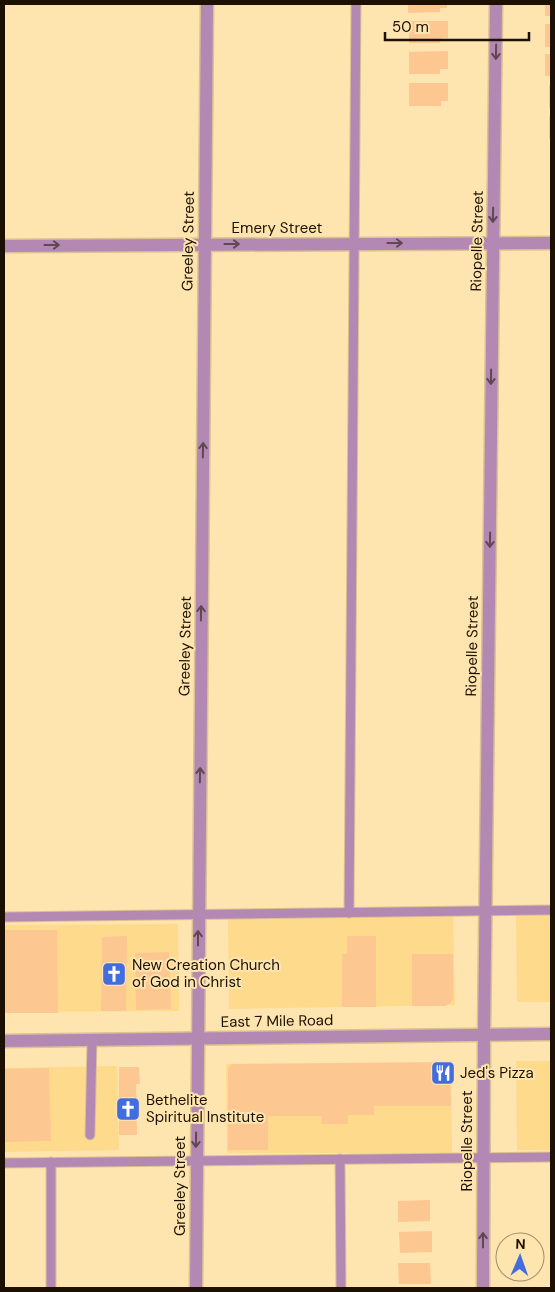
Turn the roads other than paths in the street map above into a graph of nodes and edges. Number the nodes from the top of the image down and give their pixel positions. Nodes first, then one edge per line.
1 (207, 4) edge
2 (356, 4) edge
3 (496, 4) edge
4 (493, 243) junction
5 (551, 243) edge
6 (204, 244) junction
7 (353, 244) junction
8 (4, 246) edge
9 (485, 910) junction
10 (551, 910) edge
11 (349, 913) junction
12 (199, 915) junction
13 (4, 916) edge
14 (551, 1034) edge
15 (484, 1035) junction
16 (198, 1039) junction
17 (92, 1040) junction
18 (4, 1041) edge
19 (90, 1135) dead end
20 (551, 1157) edge
21 (484, 1158) junction
22 (340, 1159) junction
23 (196, 1160) junction
24 (51, 1162) junction
25 (4, 1163) edge
26 (51, 1288) edge
27 (196, 1288) edge
28 (341, 1288) edge
29 (483, 1288) edge

1 - 6 street, Greeley Street
2 - 7 lane
3 -> 4 street, Riopelle Street
4 - 5 street, Emery Street
7 -> 4 street, Emery Street
4 -> 9 street, Riopelle Street
6 -> 7 street, Emery Street
8 -> 6 street, Emery Street
12 -> 6 street, Greeley Street
7 - 11 lane
9 - 10 lane
9 - 11 lane
9 - 15 street, Riopelle Street
11 - 12 lane
12 - 13 lane
16 -> 12 street, Greeley Street
14 - 15 street, East 7 Mile Road
15 - 16 street, East 7 Mile Road
15 - 21 street, Riopelle Street
16 - 17 street, East 7 Mile Road
16 -> 23 street, Greeley Street
17 - 18 street, East 7 Mile Road
17 - 19 lane
20 - 21 lane
21 - 22 lane
29 -> 21 street, Riopelle Street
22 - 23 lane
22 - 28 lane
23 - 24 lane
23 - 27 street, Greeley Street
24 - 25 lane
24 - 26 lane

